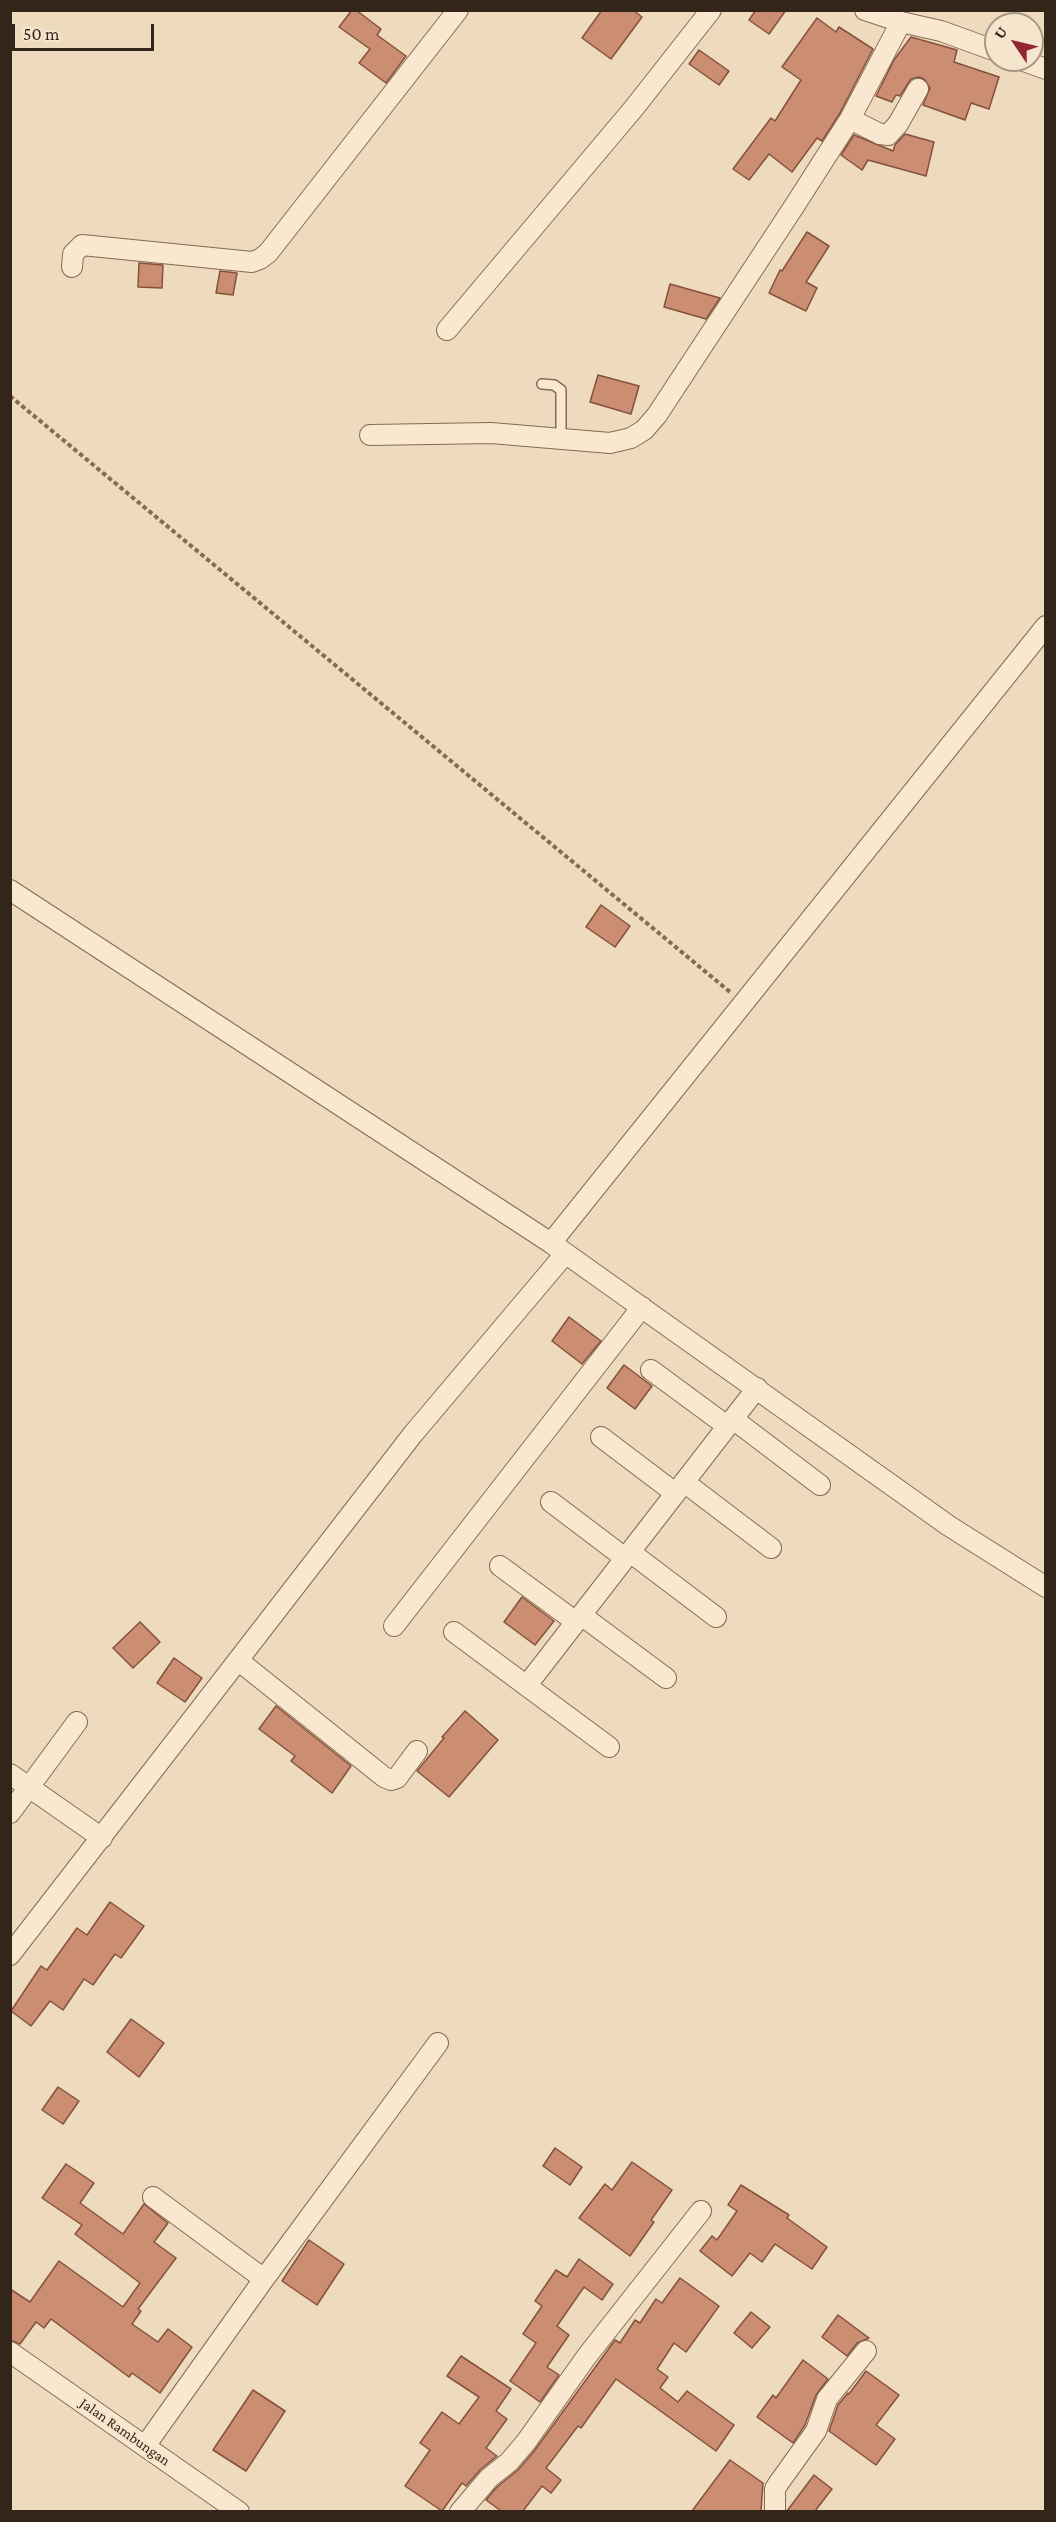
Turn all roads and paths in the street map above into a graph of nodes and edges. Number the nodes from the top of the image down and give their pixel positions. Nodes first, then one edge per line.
1 (458, 10) edge
2 (711, 10) edge
3 (865, 10) edge
4 (901, 22) junction
5 (984, 46) edge
6 (918, 89) dead end
7 (850, 118) junction
8 (72, 267) dead end
9 (447, 330) dead end
10 (542, 384) dead end
11 (10, 396) edge
12 (370, 435) dead end
13 (561, 439) junction
14 (1046, 626) edge
15 (10, 890) edge
16 (744, 1004) junction
17 (558, 1248) junction
18 (642, 1307) junction
19 (651, 1370) dead end
20 (757, 1388) junction
21 (730, 1423) junction
22 (601, 1437) dead end
23 (820, 1485) dead end
24 (680, 1488) junction
25 (551, 1502) dead end
26 (771, 1548) dead end
27 (627, 1555) junction
28 (500, 1566) dead end
29 (1046, 1587) edge
30 (716, 1617) dead end
31 (578, 1618) junction
32 (394, 1626) dead end
33 (454, 1632) dead end
34 (239, 1661) junction
35 (666, 1678) dead end
36 (526, 1685) junction
37 (77, 1722) dead end
38 (609, 1747) dead end
39 (417, 1751) dead end
40 (10, 1774) edge
41 (29, 1787) junction
42 (10, 1813) edge
43 (102, 1838) junction
44 (10, 1955) edge
45 (438, 2043) dead end
46 (153, 2197) dead end
47 (701, 2211) dead end
48 (264, 2279) junction
49 (866, 2351) dead end
50 (10, 2352) edge
51 (145, 2446) junction
52 (239, 2511) edge
53 (460, 2511) edge
54 (775, 2511) edge

1 - 8 street
2 - 9 street
3 - 4 street
4 - 5 street
4 - 7 street
6 - 7 street
7 - 13 street
10 - 13 lane
11 - 16 path
12 - 13 street
14 - 16 street
15 - 17 street
16 - 17 street
17 - 18 street
17 - 34 street
18 - 20 street
18 - 32 street
19 - 21 street
20 - 21 street
20 - 29 street
21 - 23 street
21 - 24 street
22 - 24 street
24 - 26 street
24 - 27 street
25 - 27 street
27 - 30 street
27 - 31 street
28 - 31 street
31 - 35 street
31 - 36 street
33 - 36 street
34 - 39 street
34 - 43 street
36 - 38 street
37 - 41 street
40 - 41 street
41 - 42 street
41 - 43 street
43 - 44 street
45 - 48 street
46 - 48 street
47 - 53 street
48 - 51 street
49 - 54 street
50 - 51 street, Jalan Rambungan
51 - 52 street, Jalan Rambungan

